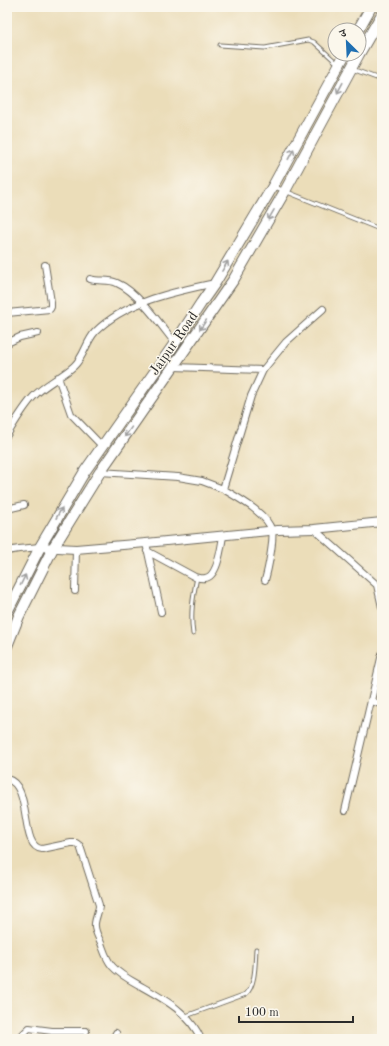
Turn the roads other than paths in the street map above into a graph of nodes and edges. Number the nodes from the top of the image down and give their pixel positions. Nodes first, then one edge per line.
1 (372, 7) edge
2 (382, 14) edge
3 (363, 22) edge
4 (367, 40) edge
5 (220, 45) dead end
6 (341, 62) edge
7 (354, 62) edge
8 (339, 65) junction
9 (350, 69) junction
10 (382, 80) edge
11 (273, 186) junction
12 (285, 191) junction
13 (382, 230) edge
14 (45, 265) dead end
15 (90, 279) dead end
16 (215, 283) junction
17 (142, 303) junction
18 (323, 309) dead end
19 (7, 313) edge
20 (38, 333) dead end
21 (7, 343) edge
22 (175, 343) junction
23 (168, 353) junction
24 (176, 364) junction
25 (263, 370) junction
26 (58, 377) junction
27 (7, 435) edge
28 (102, 446) junction
29 (100, 472) junction
30 (223, 488) junction
31 (24, 505) dead end
32 (7, 510) edge
33 (382, 522) edge
34 (314, 529) junction
35 (272, 531) junction
36 (223, 536) junction
37 (40, 547) junction
38 (146, 547) junction
39 (53, 548) junction
40 (76, 548) junction
41 (7, 551) edge
42 (197, 577) junction
43 (265, 580) dead end
44 (379, 587) edge
45 (75, 591) dead end
46 (382, 607) edge
47 (7, 612) edge
48 (161, 612) dead end
49 (193, 634) dead end
50 (7, 646) edge
51 (382, 654) edge
52 (372, 701) junction
53 (382, 705) edge
54 (7, 779) edge
55 (345, 811) dead end
56 (256, 949) dead end
57 (186, 1016) junction
58 (86, 1031) dead end
59 (23, 1039) edge
60 (202, 1039) edge

1 - 3 main road
2 - 4 main road, Jaipur Road
5 - 8 lane
6 - 8 main road, Jaipur Road
7 - 9 main road, Jaipur Road
11 -> 8 main road, Jaipur Road
9 - 10 lane
9 -> 12 main road, Jaipur Road
11 - 12 lane
16 -> 11 main road, Jaipur Road
12 - 13 lane
12 -> 24 main road, Jaipur Road
14 - 19 street
15 - 17 street
16 - 17 street
16 - 22 main road, Jaipur Road
17 - 22 street
17 - 26 street
18 - 25 street
20 - 21 street
22 - 23 main road, Jaipur Road
23 - 24 main road
23 - 28 main road, Jaipur Road
24 - 25 street
24 -> 29 main road, Jaipur Road
25 - 30 street
26 - 27 street
26 - 28 street
37 -> 28 main road, Jaipur Road
29 - 30 street
29 - 39 main road, Jaipur Road
30 - 35 street
31 - 32 street
33 - 34 street
34 - 35 street
34 - 44 street
35 - 36 street
35 - 43 street
36 - 38 street
36 - 42 street
37 - 39 street
37 - 41 street
47 -> 37 main road, Jaipur Road
38 - 40 street
38 - 42 street
38 - 48 street
39 - 40 street
39 - 50 main road, Jaipur Road
40 - 45 street
42 - 49 lane
44 - 46 street
51 - 52 street
52 - 53 street
52 - 55 street
54 - 57 street
56 - 57 lane
57 - 60 street
58 - 59 street

